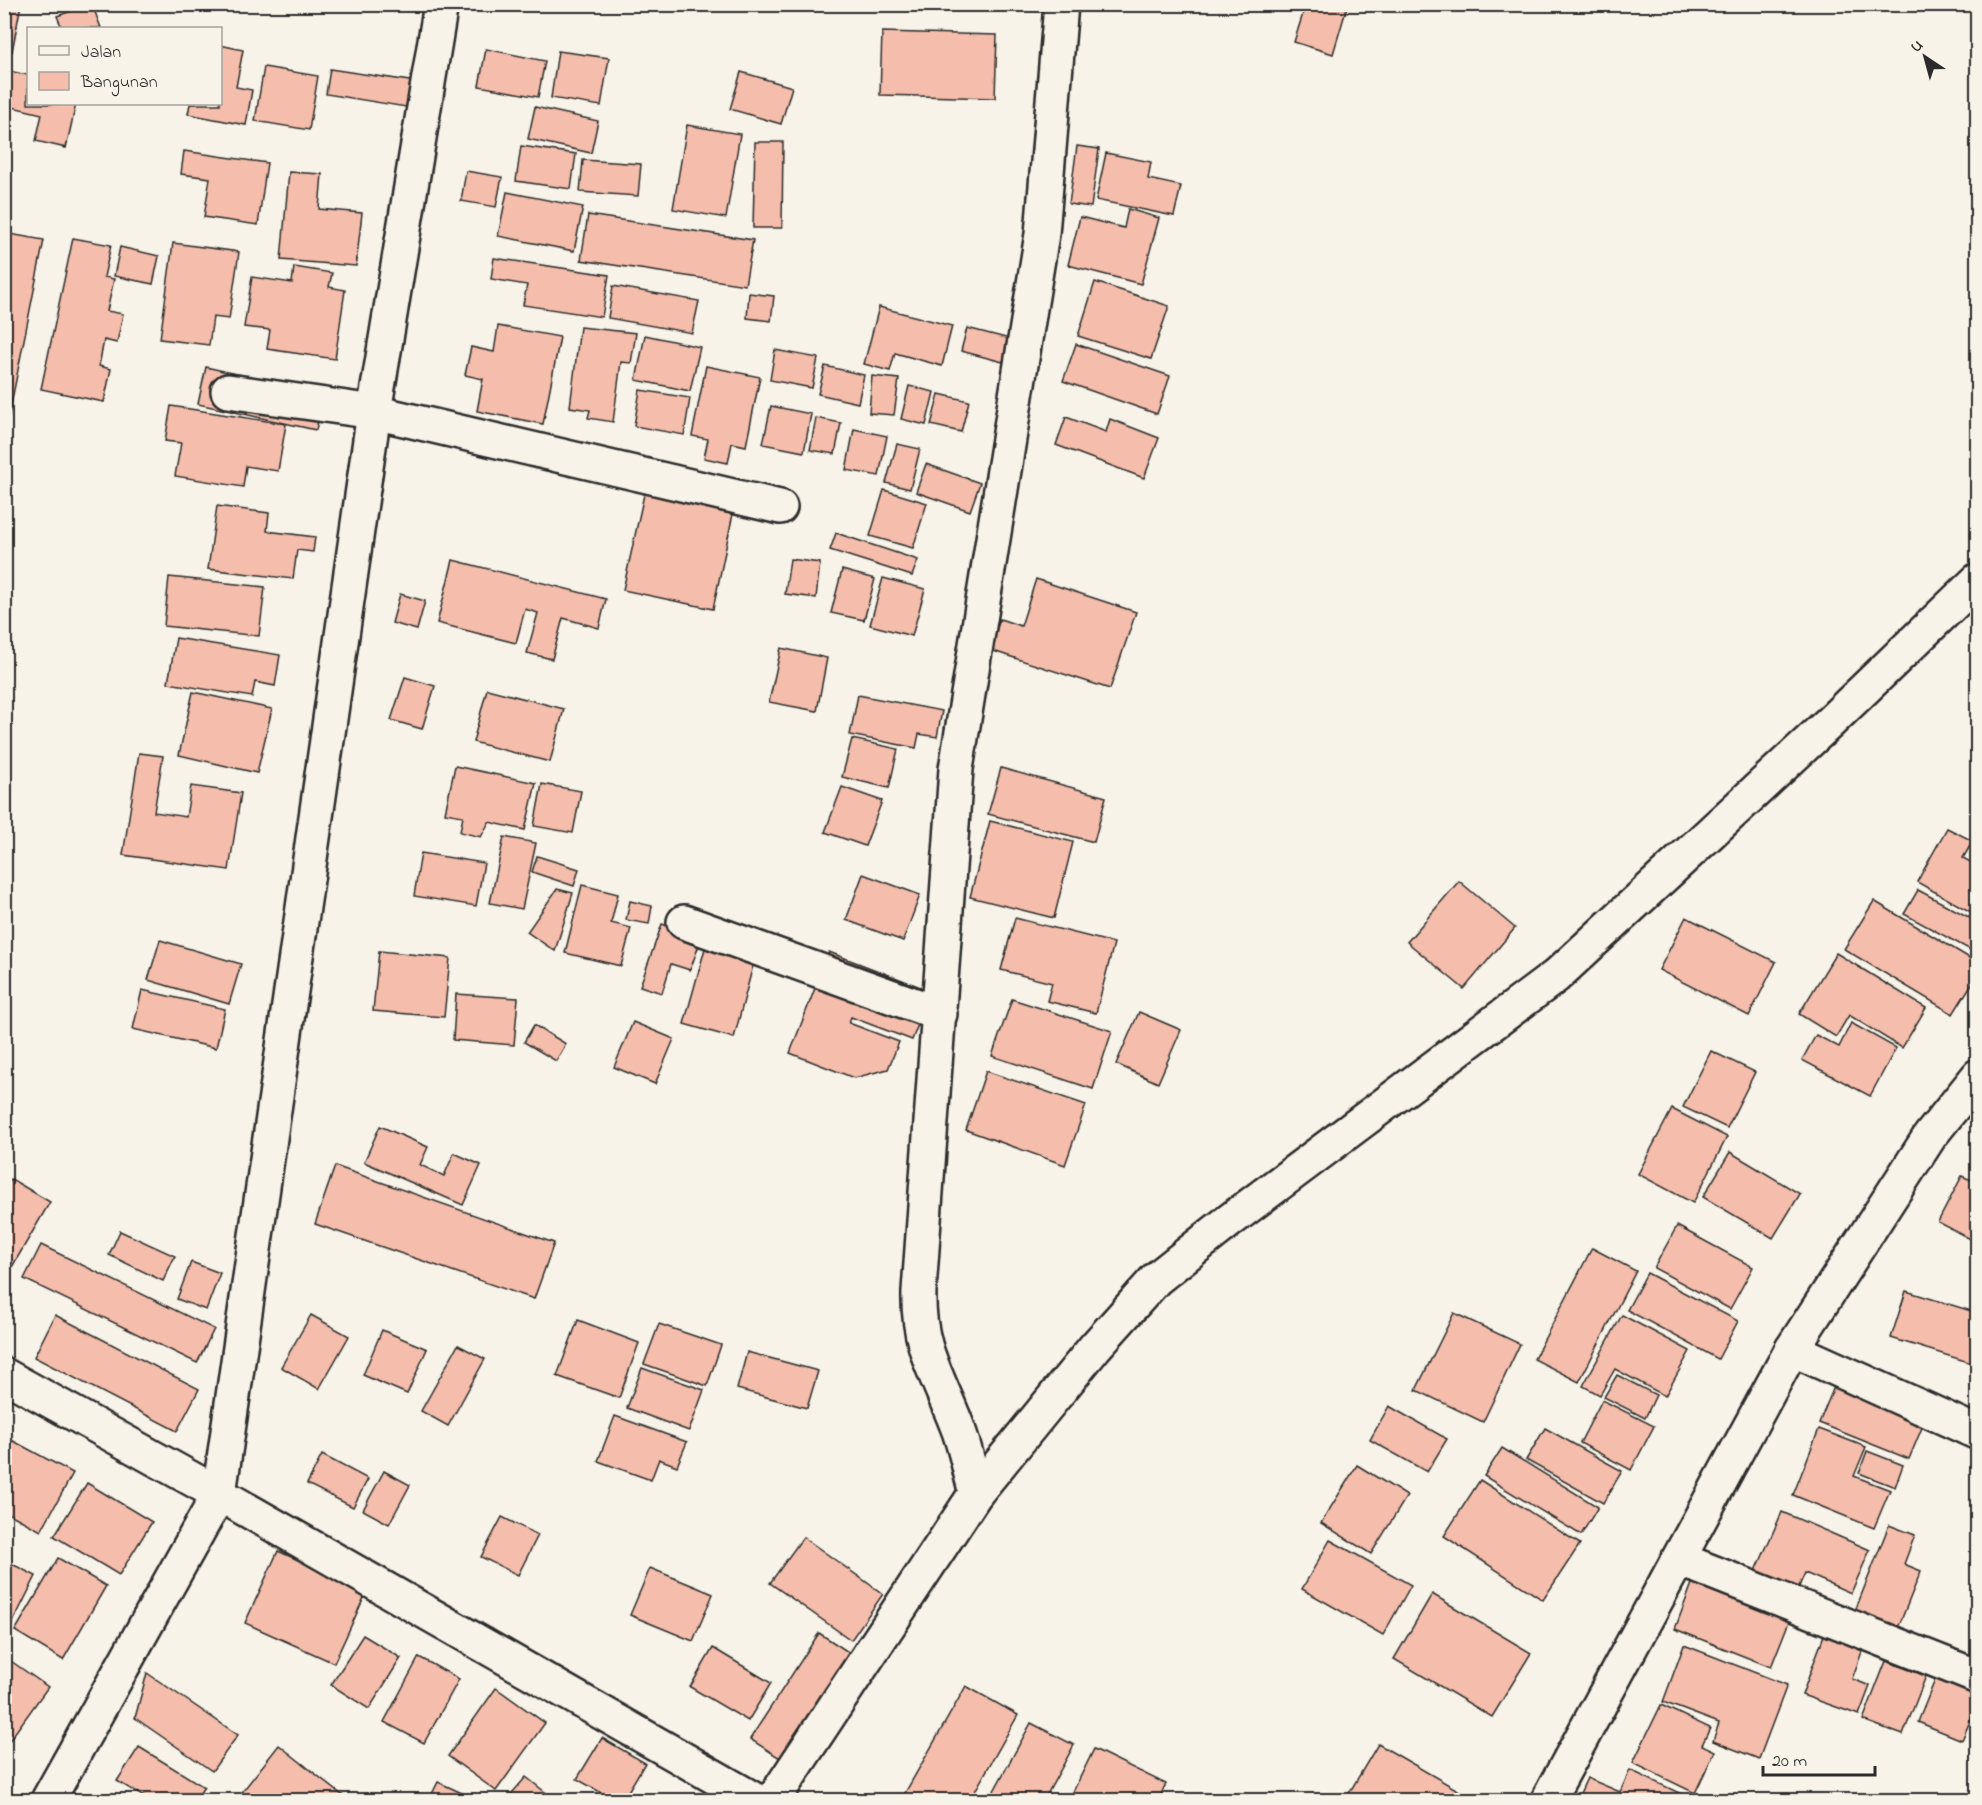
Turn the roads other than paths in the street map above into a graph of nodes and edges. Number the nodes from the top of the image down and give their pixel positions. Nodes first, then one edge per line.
1 (441, 4) edge
2 (1061, 4) edge
3 (228, 391) dead end
4 (374, 412) junction
5 (780, 507) dead end
6 (1977, 580) edge
7 (684, 922) dead end
8 (940, 1014) junction
9 (1977, 1076) edge
10 (1792, 1349) junction
11 (4, 1375) edge
12 (1977, 1433) edge
13 (976, 1493) junction
14 (219, 1494) junction
15 (1679, 1559) junction
16 (1977, 1677) edge
17 (48, 1800) edge
18 (755, 1800) edge
19 (773, 1800) edge
20 (1548, 1800) edge

1 - 4 street
2 - 8 street
3 - 4 street
4 - 5 street
4 - 14 street
6 - 13 street
7 - 8 street
8 - 13 street
9 - 10 street
10 - 12 street
10 - 15 street
11 - 14 street
13 - 19 street
14 - 17 street
14 - 18 street
15 - 16 street
15 - 20 street

